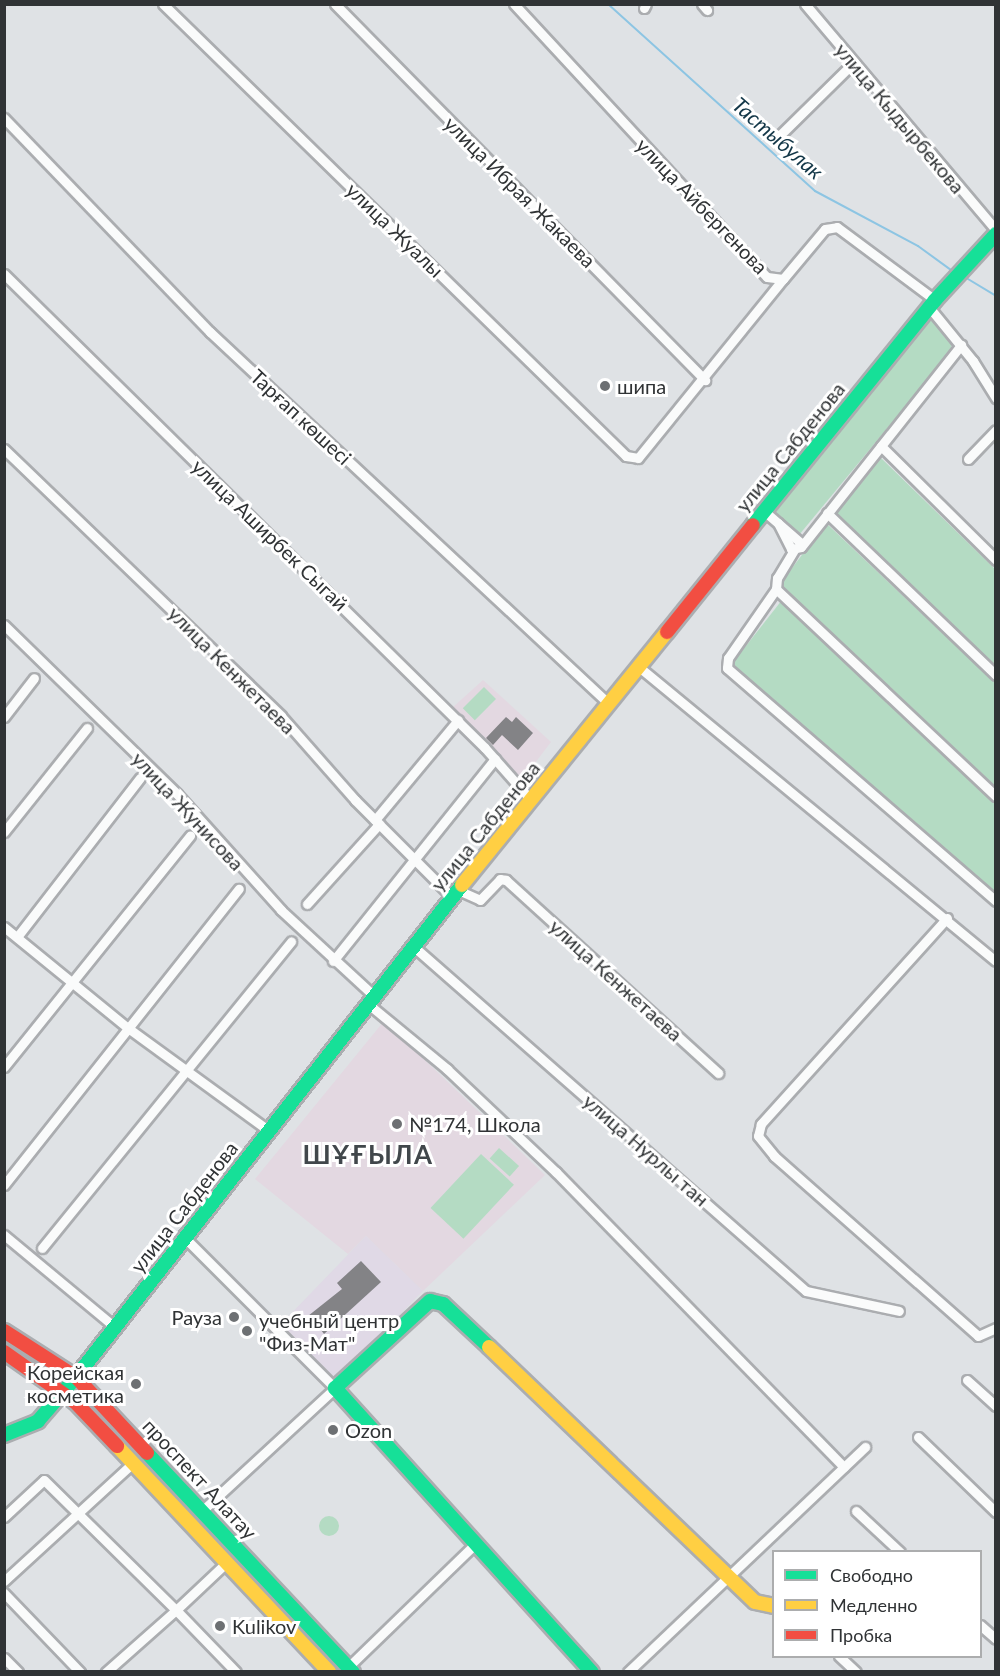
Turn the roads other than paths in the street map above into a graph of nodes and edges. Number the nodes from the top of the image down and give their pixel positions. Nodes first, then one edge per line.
1 (163, 4) edge
2 (334, 4) edge
3 (514, 4) edge
4 (805, 4) edge
5 (853, 63) junction
6 (4, 118) edge
7 (781, 134) dead end
8 (996, 232) edge
9 (4, 274) edge
10 (783, 279) junction
11 (932, 304) junction
12 (961, 345) junction
13 (705, 380) junction
14 (996, 398) edge
15 (996, 430) edge
16 (881, 446) junction
17 (4, 449) edge
18 (968, 459) dead end
19 (764, 511) junction
20 (827, 513) junction
21 (798, 547) junction
22 (996, 560) edge
23 (776, 589) junction
24 (4, 625) edge
25 (639, 667) junction
26 (996, 675) edge
27 (33, 678) dead end
28 (609, 704) junction
29 (4, 717) edge
30 (458, 720) junction
31 (87, 728) dead end
32 (495, 759) junction
33 (140, 778) dead end
34 (996, 796) edge
35 (531, 800) junction
36 (377, 822) junction
37 (4, 832) edge
38 (190, 836) dead end
39 (415, 861) junction
40 (239, 889) dead end
41 (455, 893) junction
42 (996, 901) edge
43 (308, 904) dead end
44 (947, 918) junction
45 (4, 927) edge
46 (17, 937) junction
47 (291, 942) dead end
48 (413, 946) junction
49 (333, 961) junction
50 (996, 961) edge
51 (71, 980) junction
52 (370, 999) junction
53 (128, 1028) junction
54 (4, 1067) edge
55 (187, 1071) junction
56 (718, 1073) dead end
57 (269, 1131) junction
58 (4, 1185) edge
59 (4, 1235) edge
60 (184, 1237) junction
61 (42, 1248) dead end
62 (899, 1311) dead end
63 (115, 1326) junction
64 (996, 1328) edge
65 (4, 1331) edge
66 (4, 1352) edge
67 (76, 1377) junction
68 (967, 1380) dead end
69 (335, 1388) junction
70 (64, 1392) junction
71 (996, 1406) edge
72 (4, 1435) edge
73 (918, 1437) dead end
74 (865, 1447) dead end
75 (133, 1463) junction
76 (844, 1467) junction
77 (203, 1510) junction
78 (856, 1511) dead end
79 (996, 1512) edge
80 (79, 1513) junction
81 (4, 1517) edge
82 (190, 1522) junction
83 (476, 1543) junction
84 (899, 1550) edge
85 (227, 1562) junction
86 (728, 1577) junction
87 (4, 1581) edge
88 (4, 1593) edge
89 (772, 1606) edge
90 (176, 1610) junction
91 (982, 1626) edge
92 (996, 1639) edge
93 (4, 1658) edge
94 (841, 1658) edge
95 (348, 1670) edge
96 (18, 1671) edge
97 (80, 1671) edge
98 (106, 1671) edge
99 (236, 1671) edge
100 (329, 1671) edge
101 (592, 1671) edge
102 (628, 1671) edge
103 (856, 1671) edge

1 - 13 street, улица Жуалы
2 - 13 street, улица Ибрая Жакаева
3 - 10 street, улица Айбергенова
4 - 5 street, улица Кыдырбекова
5 - 7 street
5 - 8 street, улица Кыдырбекова
6 - 28 street, Тарғап көшесі
8 - 11 street, улица Сабденова
9 - 30 street, улица Аширбек Сыгай
10 - 11 street, улица Айбергенова
10 - 13 street
11 - 12 street, улица Айбергенова
11 - 19 street, улица Сабденова
12 - 14 street, улица Айбергенова
12 - 16 street
15 - 18 street
16 - 20 street
16 - 22 street
17 - 36 street, улица Кенжетаева
19 - 21 street
19 - 25 street, улица Сабденова
20 - 21 street
20 - 26 street
21 - 23 street
23 - 34 street
23 - 42 street
24 - 49 street, улица Жунисова
25 - 28 street, улица Сабденова
25 - 44 street
27 - 29 street
28 - 35 street, улица Сабденова
30 - 32 street, улица Аширбек Сыгай
30 - 36 street
31 - 37 street
32 - 35 street, улица Аширбек Сыгай
32 - 39 street
33 - 46 street
35 - 41 street, улица Сабденова
36 - 39 street, улица Кенжетаева
36 - 43 street
38 - 51 street
39 - 41 street, улица Кенжетаева
39 - 49 street
40 - 53 street
41 - 48 street, улица Сабденова
41 - 56 street, улица Кенжетаева
44 - 50 street
44 - 64 street
45 - 46 street
46 - 51 street
47 - 55 street
48 - 52 street, улица Сабденова
48 - 62 street, улица Нурлы тан
49 - 52 street, улица Жунисова
51 - 53 street
51 - 54 street
52 - 57 street, улица Сабденова
52 - 76 street, улица Жунисова
53 - 55 street
53 - 58 street
55 - 57 street
55 - 61 street
57 - 60 street, улица Сабденова
59 - 63 street
60 - 63 street, улица Сабденова
60 - 69 street
63 - 67 street, улица Сабденова
65 - 67 street, проспект Алатау
66 - 70 street, проспект Алатау
67 - 70 street, улица Сабденова
67 - 77 street, проспект Алатау
68 - 71 street
69 - 77 street
69 - 83 street
69 - 86 street
70 - 72 street, улица Сабденова
70 - 75 street, проспект Алатау
73 - 79 street
74 - 76 street
75 - 80 street
75 - 82 street, проспект Алатау
76 - 86 street
77 - 82 street
77 - 95 street, проспект Алатау
78 - 84 street
80 - 81 street
80 - 87 street
80 - 90 street
82 - 85 street, проспект Алатау
83 - 95 street
83 - 101 street
85 - 90 street
85 - 100 street, проспект Алатау
86 - 89 street
86 - 102 street
88 - 97 street
90 - 98 street
90 - 99 street
91 - 92 street
93 - 96 street
94 - 103 street

